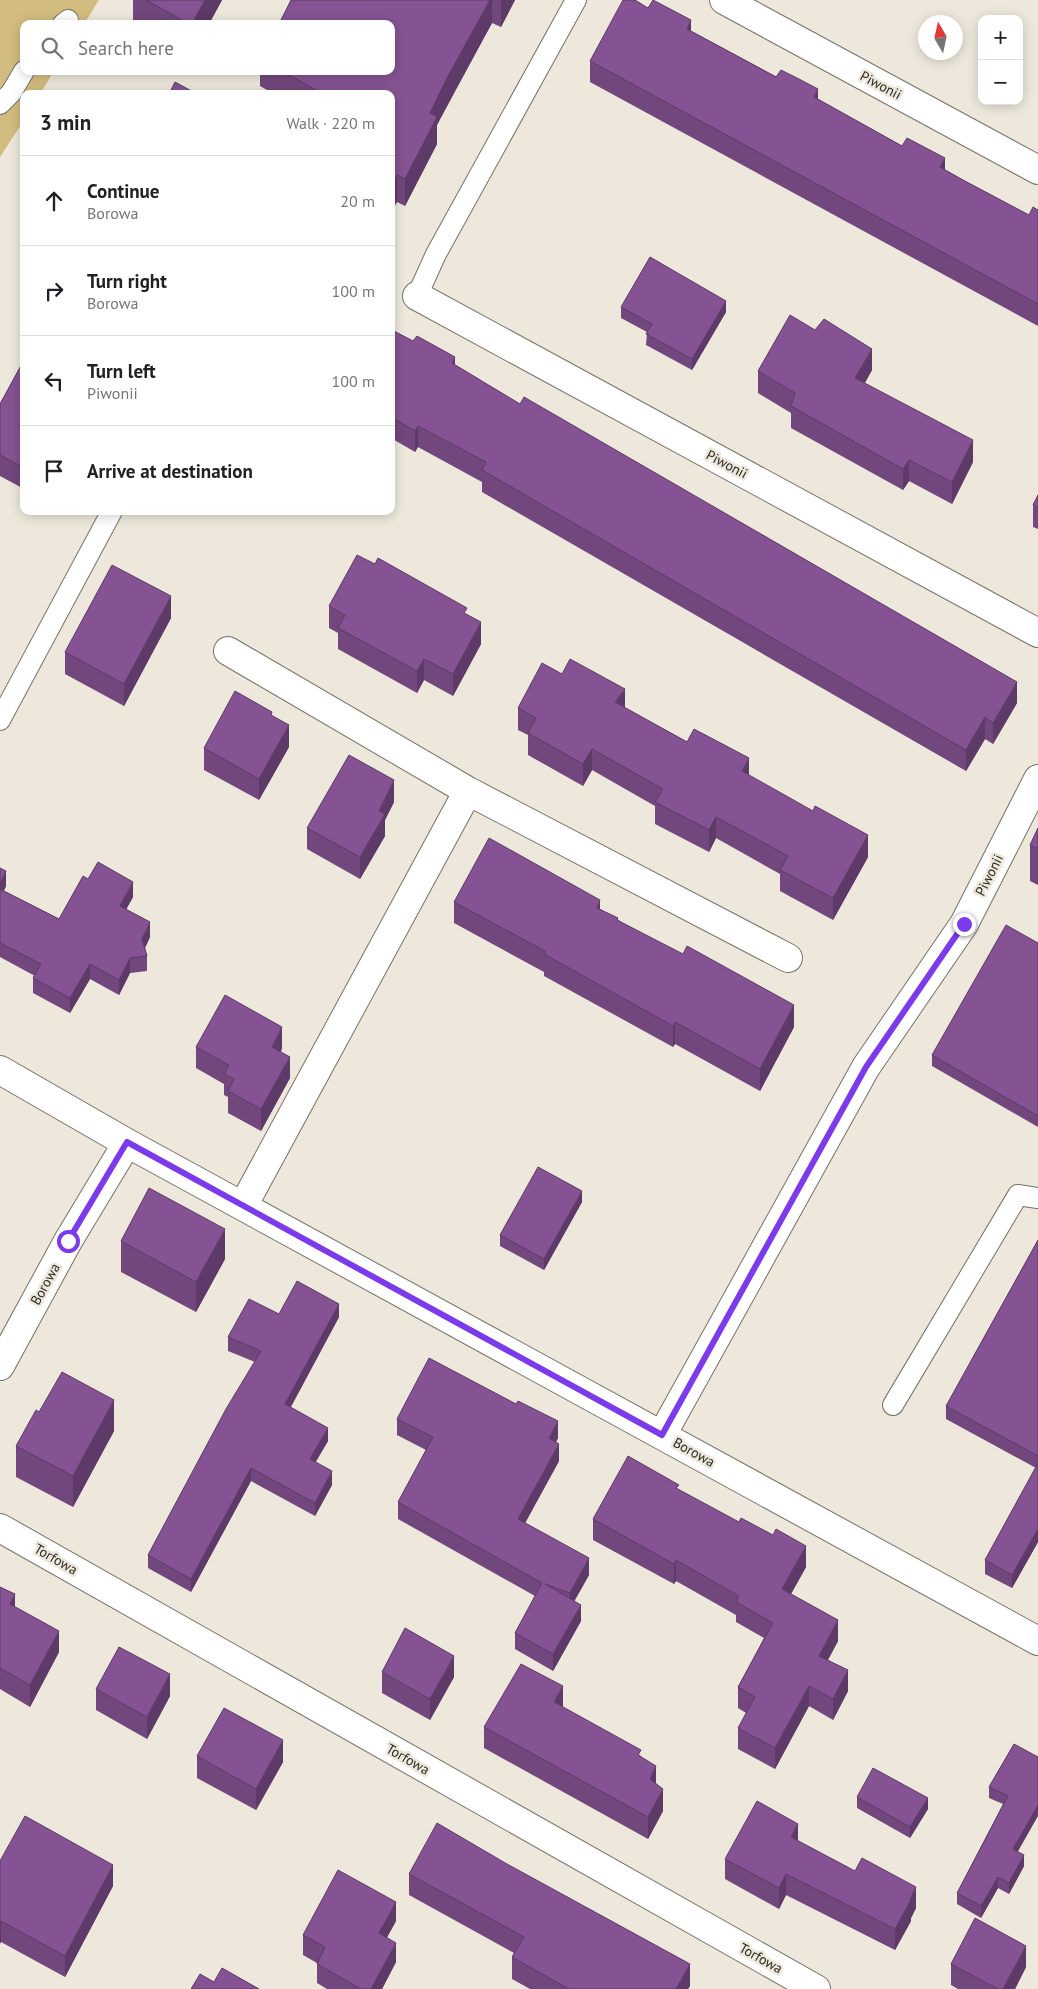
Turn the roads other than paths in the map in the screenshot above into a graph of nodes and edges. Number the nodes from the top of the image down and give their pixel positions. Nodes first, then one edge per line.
1 (576, 0) edge
2 (724, 0) edge
3 (22, 75) edge
4 (0, 104) edge
5 (1038, 170) edge
6 (417, 296) joint
7 (110, 515) edge
8 (1038, 633) edge
9 (228, 651) dead end
10 (0, 720) edge
11 (1038, 779) edge
12 (468, 791) junction
13 (788, 958) dead end
14 (0, 1070) edge
15 (127, 1142) junction
16 (1038, 1198) edge
17 (243, 1206) junction
18 (0, 1366) edge
19 (893, 1404) dead end
20 (662, 1435) junction
21 (0, 1528) edge
22 (1038, 1641) edge
23 (816, 1989) edge

1 - 6 lane
2 - 5 street, Piwonii
3 - 4 lane
6 - 8 street, Piwonii
7 - 10 lane
9 - 12 street
11 - 20 street, Piwonii
12 - 13 street
12 - 17 street
14 - 15 street
15 - 17 street, Borowa
15 - 18 street, Borowa
16 - 19 lane
17 - 20 street, Borowa
20 - 22 street, Borowa
21 - 23 street, Torfowa

